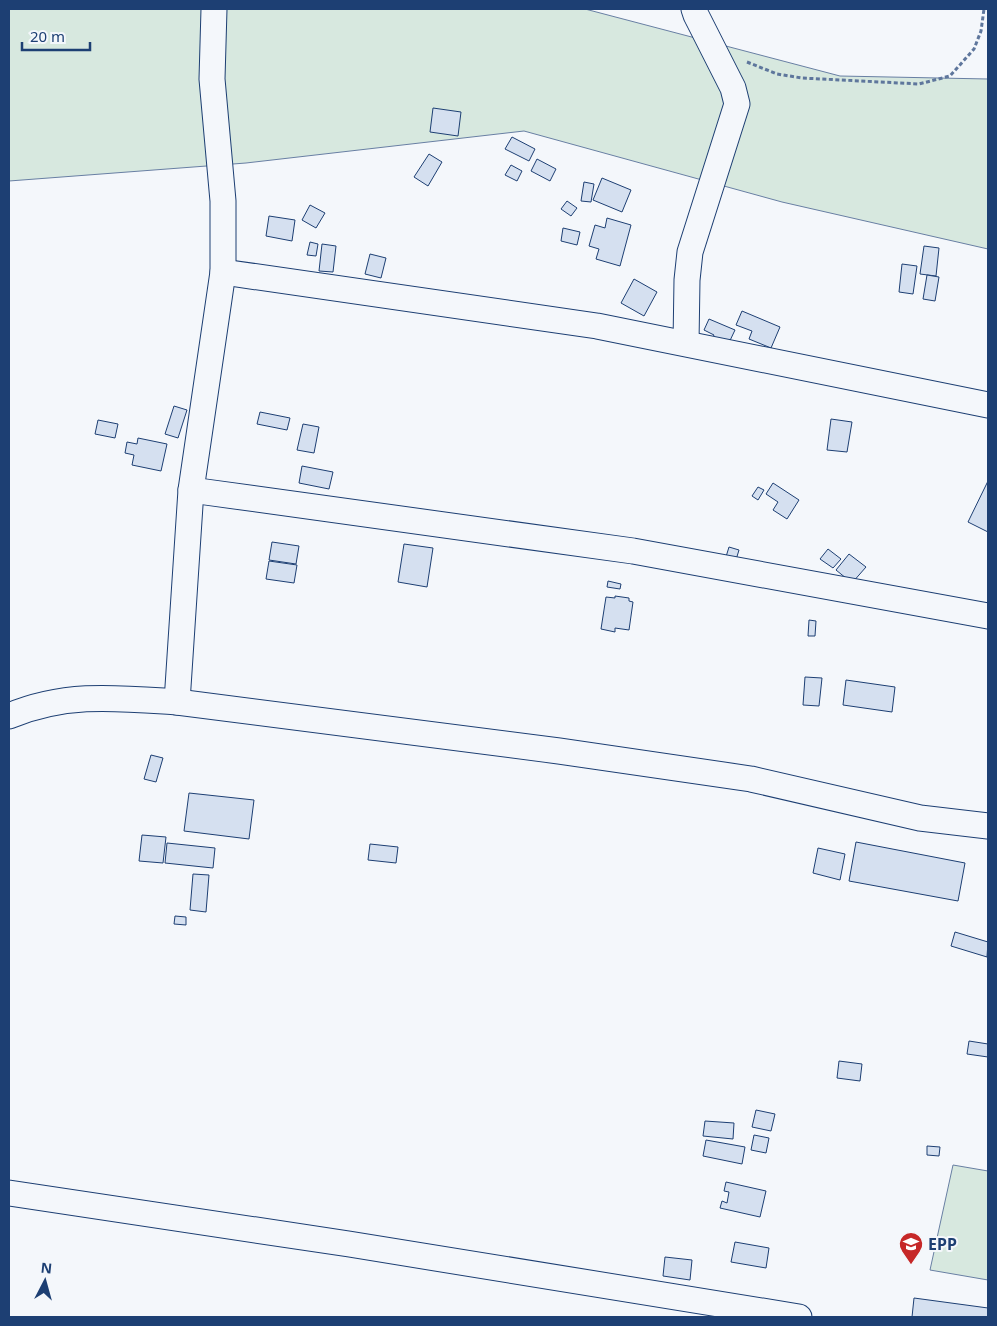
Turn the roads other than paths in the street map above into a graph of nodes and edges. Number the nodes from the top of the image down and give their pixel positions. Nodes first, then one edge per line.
1 (214, 9) edge
2 (694, 9) edge
3 (223, 272) junction
4 (686, 343) junction
5 (988, 405) edge
6 (191, 490) junction
7 (988, 616) edge
8 (178, 702) junction
9 (9, 716) edge
10 (988, 826) edge
11 (9, 1193) edge
12 (799, 1317) edge

1 - 3 street
2 - 4 street
3 - 4 street
3 - 6 street
4 - 5 street
6 - 7 street
6 - 8 street
8 - 9 street
8 - 10 street
11 - 12 street

